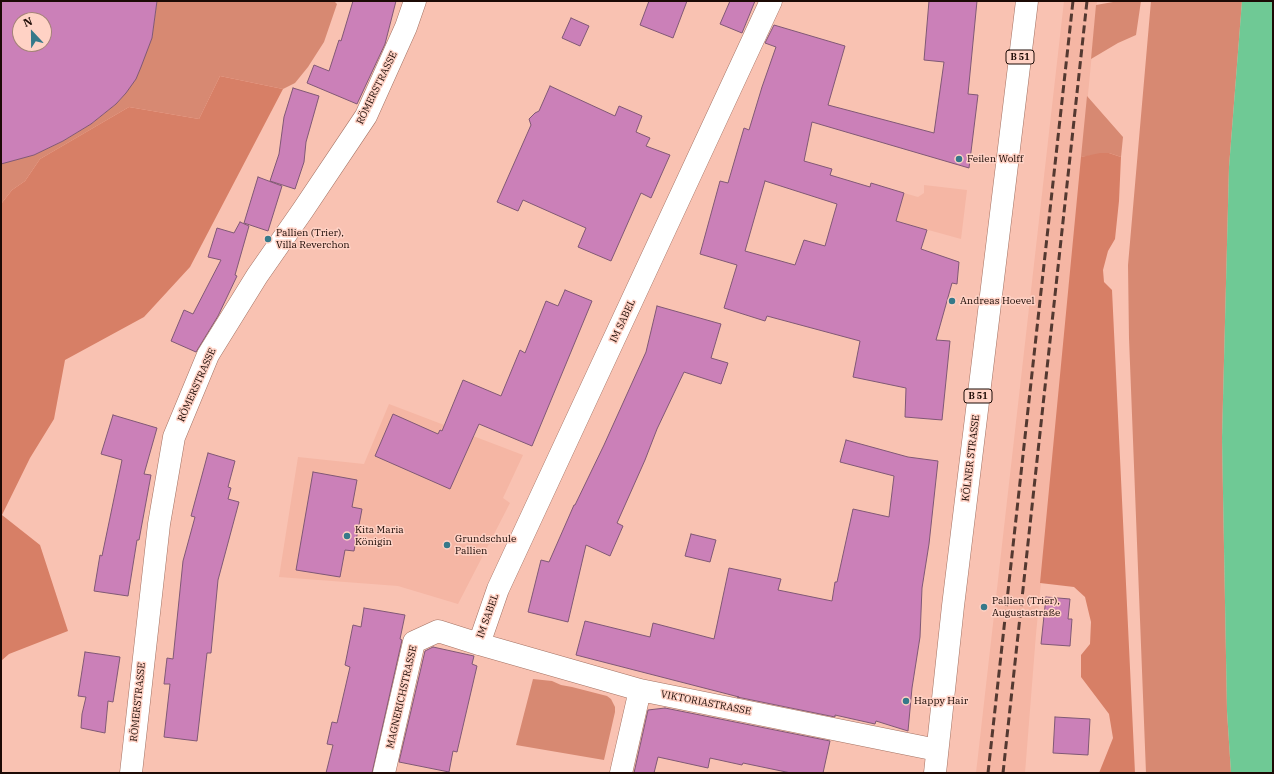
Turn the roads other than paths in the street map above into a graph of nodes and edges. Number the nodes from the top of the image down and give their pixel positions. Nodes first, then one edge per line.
1 (415, 1) edge
2 (771, 1) edge
3 (1027, 1) edge
4 (478, 644) junction
5 (640, 690) junction
6 (937, 750) junction
7 (131, 773) edge
8 (384, 773) edge
9 (621, 773) edge
10 (934, 773) edge

1 - 7 street, RÖMERSTRASSE
2 - 4 street, IM SABEL
3 - 6 street, KÖLNER STRASSE / B 51
4 - 5 street, VIKTORIASTRASSE
4 - 8 street, MAGNERICHSTRASSE
5 - 6 street, VIKTORIASTRASSE
5 - 9 street
6 - 10 street, KÖLNER STRASSE / B 51

